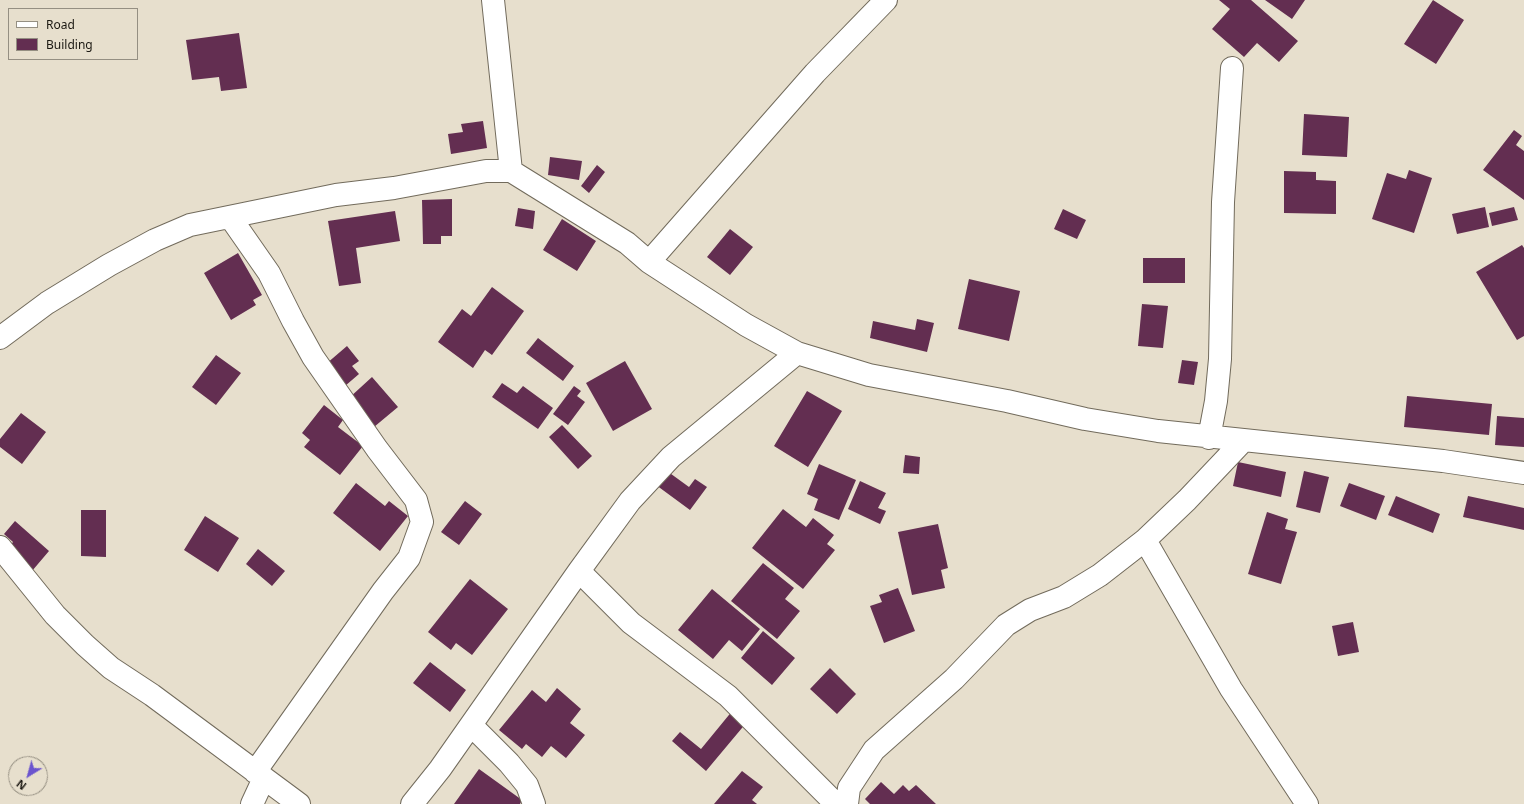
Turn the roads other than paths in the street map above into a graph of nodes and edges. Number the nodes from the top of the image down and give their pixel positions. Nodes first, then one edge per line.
1 (493, 0) edge
2 (886, 0) edge
3 (1232, 68) dead end
4 (511, 171) junction
5 (230, 217) junction
6 (649, 262) junction
7 (0, 338) edge
8 (797, 353) junction
9 (1209, 438) junction
10 (1242, 442) junction
11 (1524, 473) edge
12 (1145, 540) junction
13 (0, 547) edge
14 (579, 571) junction
15 (471, 726) junction
16 (260, 775) junction
17 (252, 804) edge
18 (299, 804) edge
19 (412, 804) edge
20 (534, 804) edge
21 (836, 804) edge
22 (847, 804) edge
23 (1307, 804) edge

1 - 4 street
2 - 6 street
3 - 9 street
4 - 5 street
4 - 6 street
5 - 7 street
5 - 16 street
6 - 8 street
8 - 9 street
8 - 14 street
9 - 10 street
10 - 11 street
10 - 12 street
12 - 22 street
12 - 23 street
13 - 16 street
14 - 15 street
14 - 21 street
15 - 19 street
15 - 20 street
16 - 17 street
16 - 18 street

